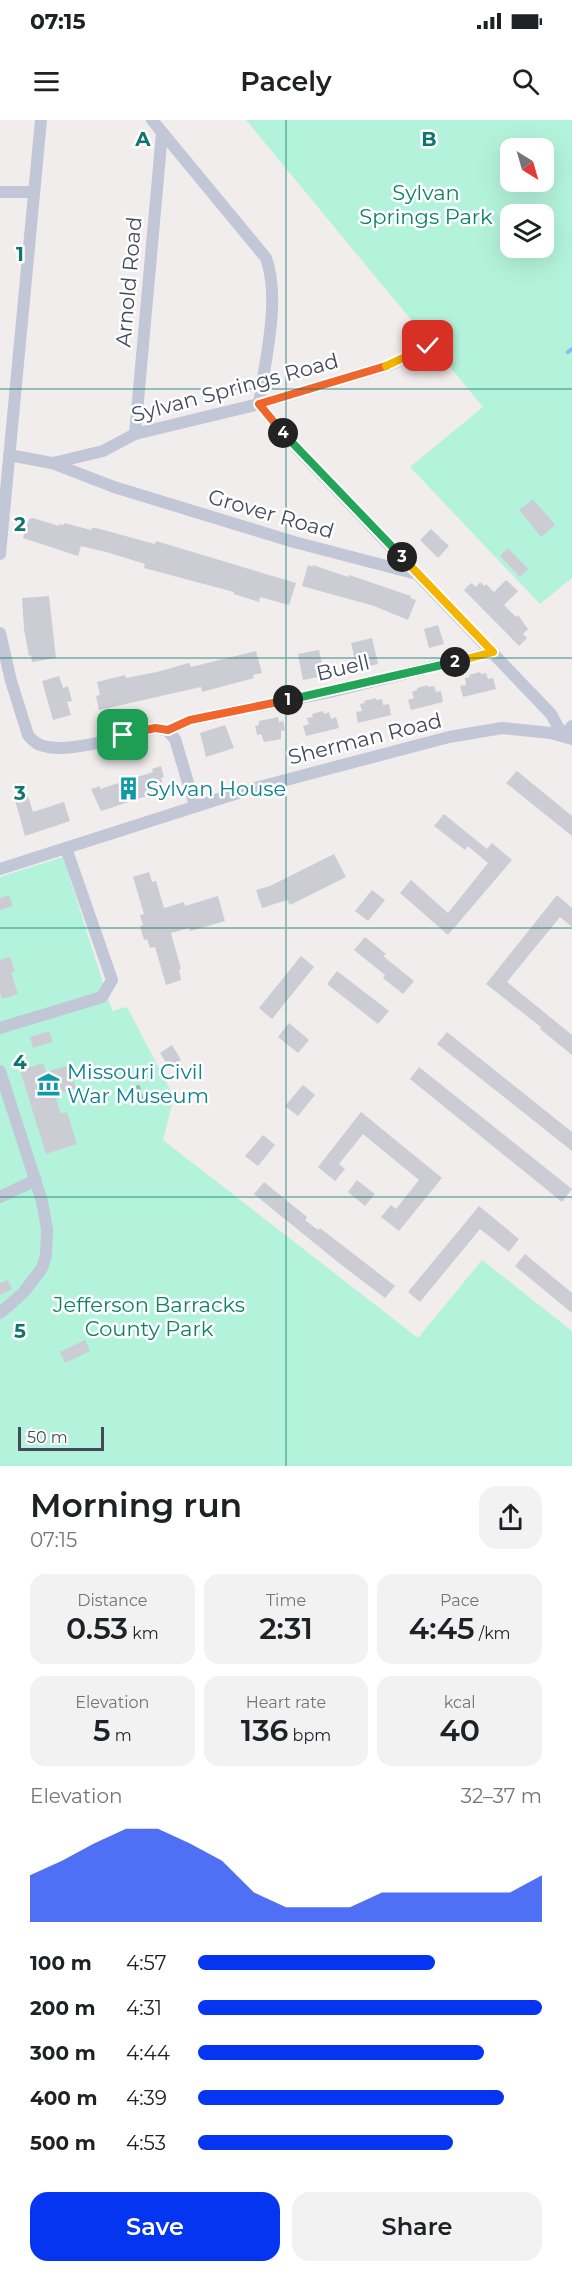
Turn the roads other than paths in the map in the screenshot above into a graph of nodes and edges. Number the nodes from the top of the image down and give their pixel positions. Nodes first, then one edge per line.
1 (41, 120) edge
2 (152, 120) edge
3 (162, 133) junction
4 (0, 192) edge
5 (34, 192) junction
6 (428, 346) dead end
7 (259, 404) junction
8 (6, 425) edge
9 (135, 434) junction
10 (9, 455) junction
11 (52, 463) junction
12 (0, 554) edge
13 (417, 574) junction
14 (0, 633) edge
15 (493, 652) junction
16 (572, 726) edge
17 (168, 730) junction
18 (567, 738) edge
19 (195, 806) junction
20 (66, 848) junction
21 (0, 869) edge
22 (0, 1028) edge
23 (0, 1071) edge
24 (36, 1180) junction
25 (0, 1197) edge
26 (0, 1313) edge

1 - 5 street
2 - 3 street
3 - 7 street
3 - 9 street, Arnold Road
4 - 5 street
5 - 8 street
6 - 7 street, Sylvan Springs Road
7 - 9 street, Sylvan Springs Road
7 - 13 street
8 - 10 street
9 - 11 street, Sylvan Springs Road
10 - 11 street, Grover Road
10 - 12 street
11 - 13 street, Grover Road
13 - 15 street
14 - 17 street, Buell
15 - 17 street, Buell
15 - 18 street
16 - 18 street
17 - 19 street
18 - 19 street, Sherman Road
19 - 20 street, Sherman Road
20 - 21 street, Sherman Road
20 - 22 street
23 - 24 street
24 - 25 street
24 - 26 street

